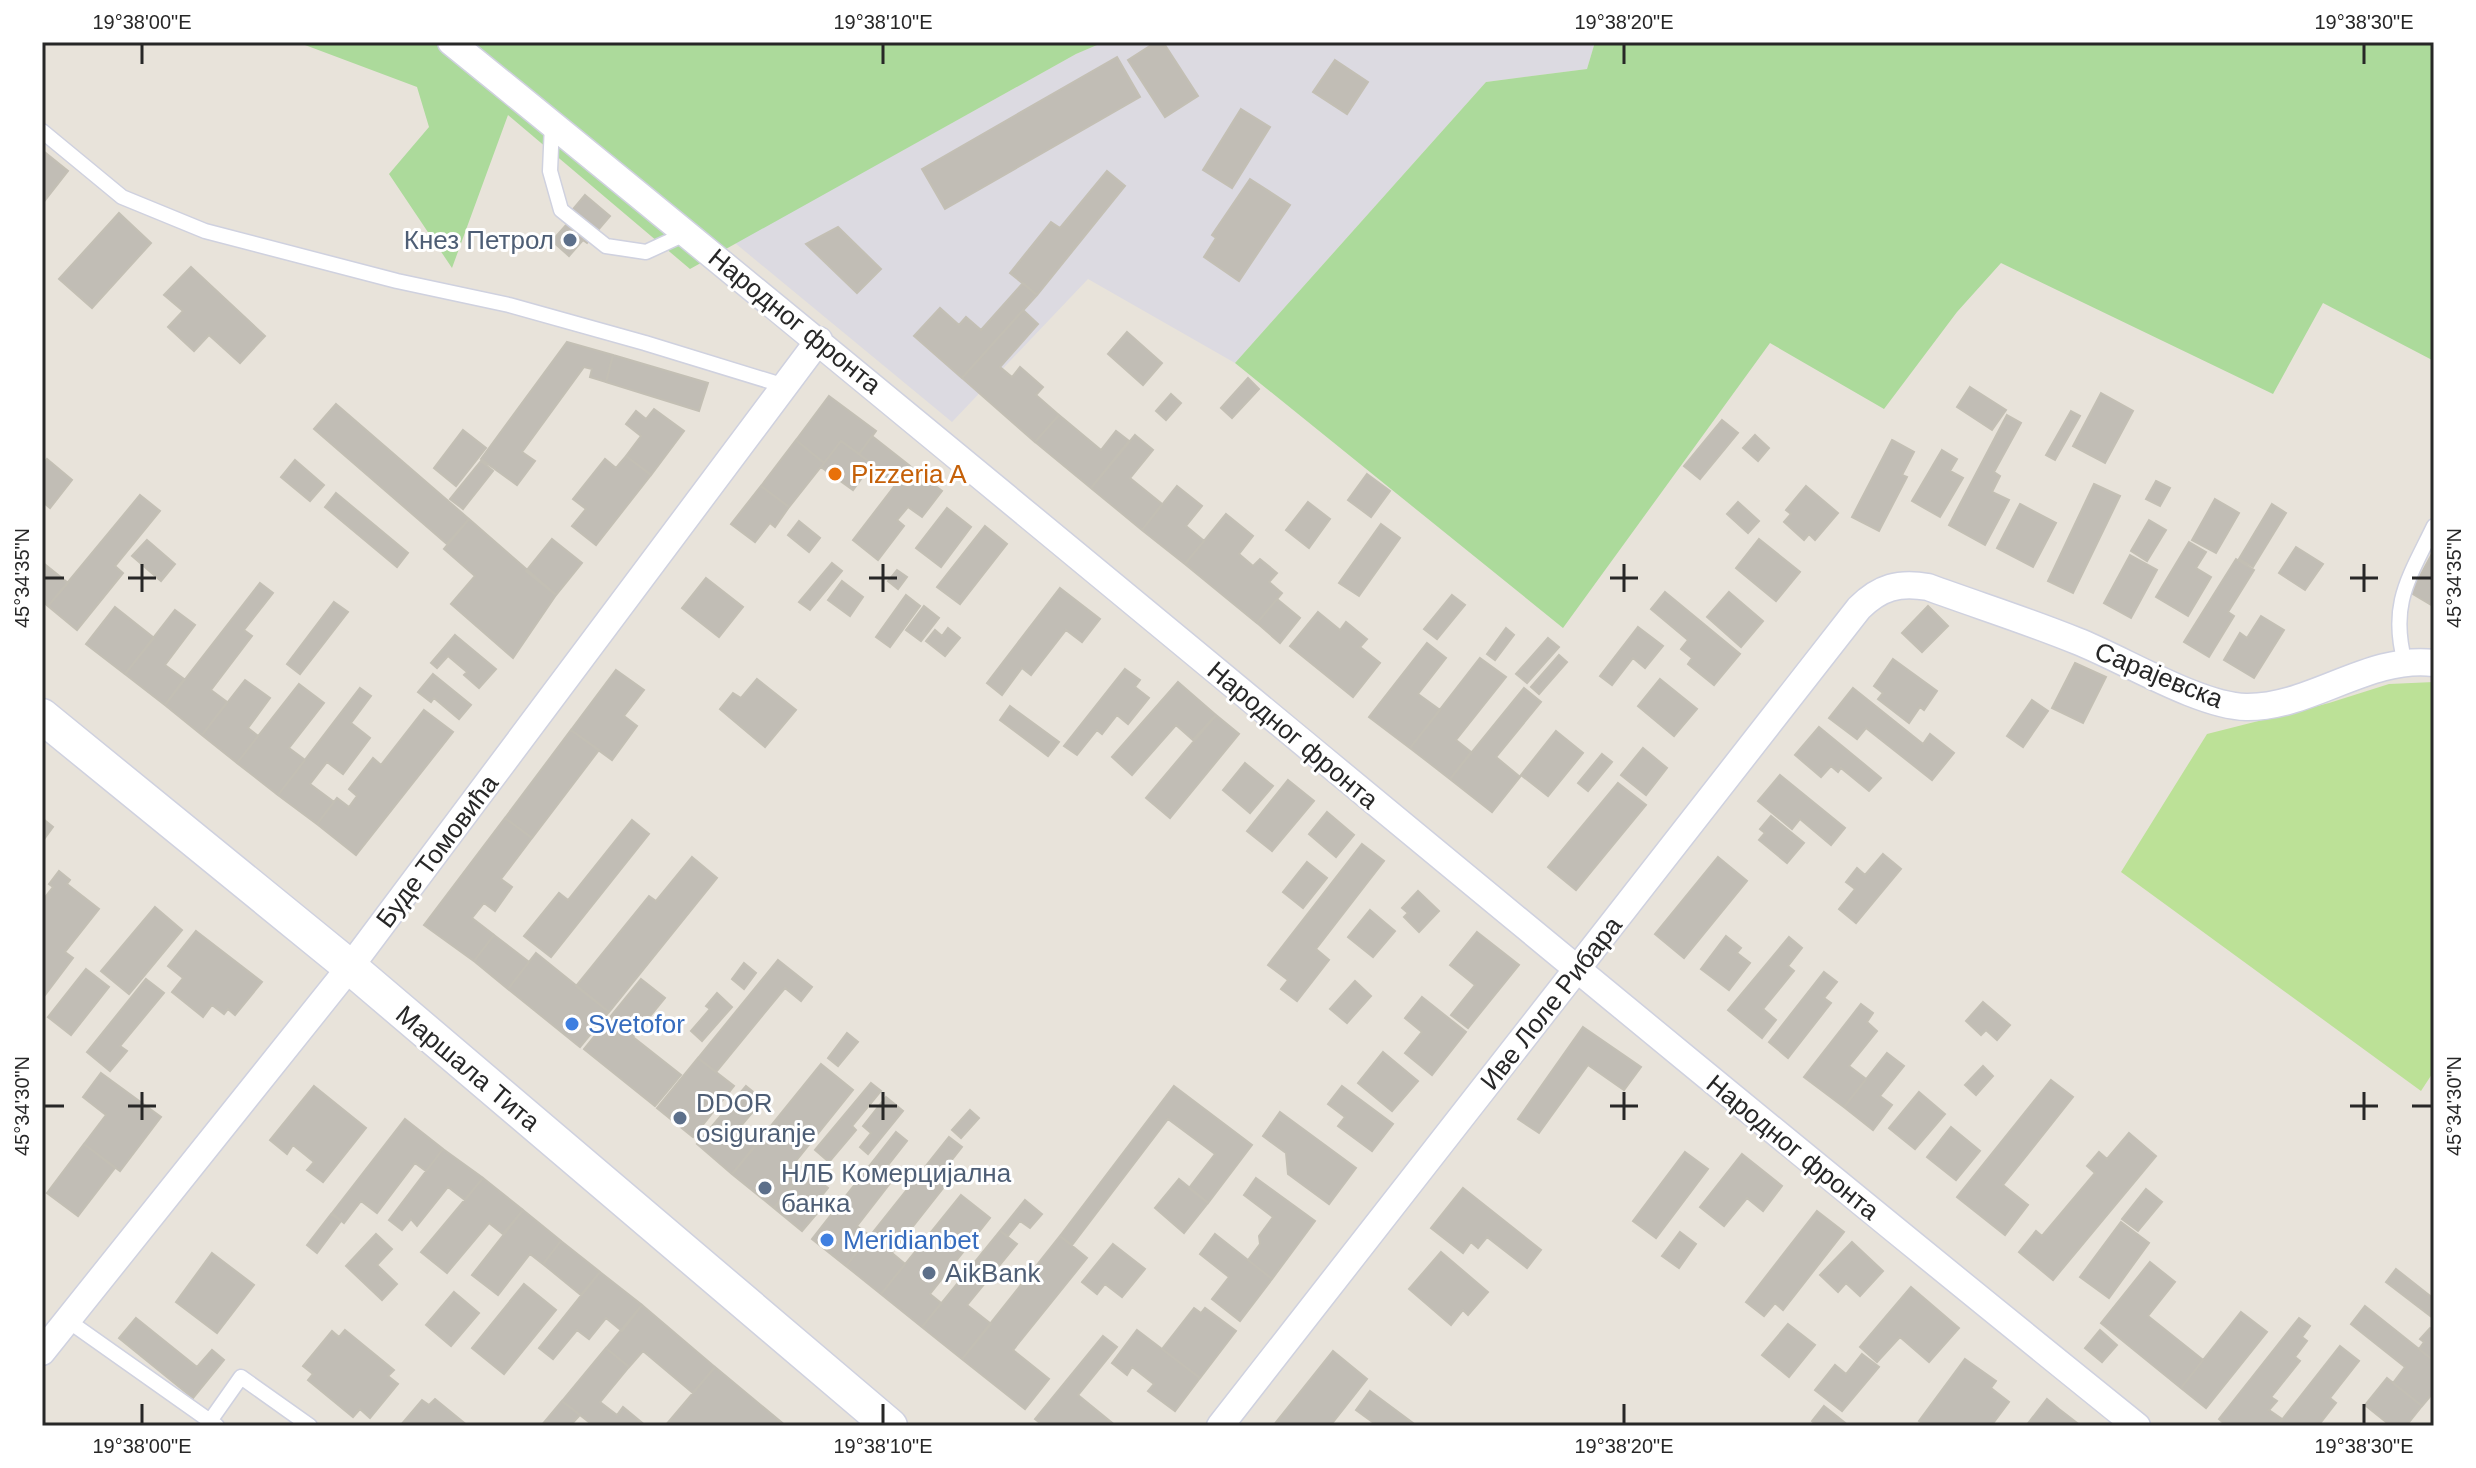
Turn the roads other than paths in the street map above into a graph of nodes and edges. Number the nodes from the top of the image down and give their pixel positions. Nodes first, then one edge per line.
1 (451, 42) edge
2 (552, 123) junction
3 (42, 131) edge
4 (687, 233) junction
5 (819, 340) junction
6 (785, 386) junction
7 (2434, 526) edge
8 (1888, 587) joint
9 (2405, 663) junction
10 (2434, 663) edge
11 (42, 716) edge
12 (350, 967) junction
13 (1576, 971) junction
14 (67, 1320) junction
15 (42, 1352) edge
16 (213, 1424) edge
17 (310, 1426) edge
18 (890, 1426) edge
19 (1220, 1426) edge
20 (2137, 1426) edge

1 - 2 street, Народног фронта
2 - 4 street, Народног фронта
2 - 4 lane
3 - 6 lane
4 - 5 street, Народног фронта
5 - 6 street, Буде Томовића
5 - 13 street, Народног фронта
6 - 12 street, Буде Томовића
7 - 9 lane
8 - 9 street, Сарајевска
8 - 13 street, Иве Лоле Рибара
9 - 10 street, Сарајевска
11 - 12 street, Маршала Тита
12 - 14 street, Буде Томовића
12 - 18 street, Маршала Тита
13 - 19 street, Иве Лоле Рибара
13 - 20 street, Народног фронта
14 - 15 street, Буде Томовића
14 - 16 lane
16 - 17 lane

